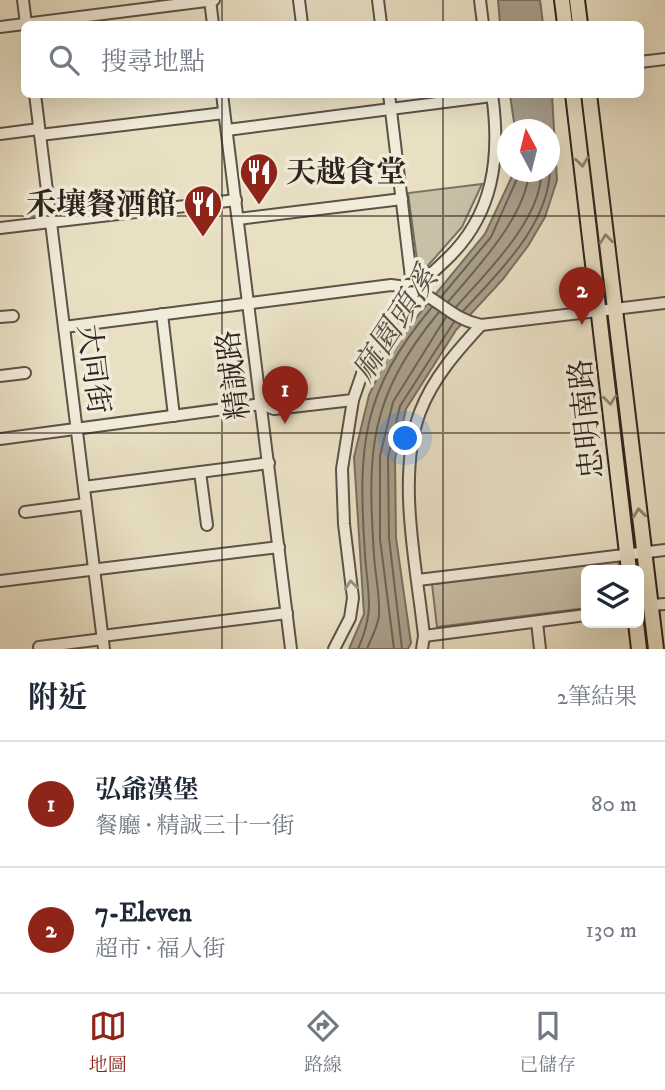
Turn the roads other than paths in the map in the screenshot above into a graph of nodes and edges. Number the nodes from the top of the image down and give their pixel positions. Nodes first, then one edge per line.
1 (23, 0) edge
2 (212, 0) edge
3 (299, 0) edge
4 (378, 0) edge
5 (480, 0) edge
6 (562, 0) edge
7 (577, 0) edge
8 (26, 21) edge
9 (49, 21) edge
10 (214, 21) edge
11 (302, 21) edge
12 (381, 21) edge
13 (483, 21) edge
14 (565, 21) edge
15 (580, 21) edge
16 (21, 25) edge
17 (0, 27) edge
18 (665, 59) edge
19 (644, 62) edge
20 (35, 98) edge
21 (223, 98) edge
22 (390, 98) edge
23 (470, 98) edge
24 (492, 98) edge
25 (574, 98) edge
26 (589, 98) edge
27 (391, 109) junction
28 (225, 113) junction
29 (227, 130) junction
30 (39, 132) junction
31 (0, 134) edge
32 (402, 199) junction
33 (236, 200) junction
34 (238, 219) junction
35 (50, 222) junction
36 (0, 228) edge
37 (412, 286) junction
38 (248, 301) junction
39 (665, 303) edge
40 (606, 310) junction
41 (162, 314) junction
42 (13, 316) dead end
43 (0, 317) edge
44 (481, 325) junction
45 (64, 327) junction
46 (25, 373) dead end
47 (0, 376) edge
48 (353, 400) junction
49 (261, 404) junction
50 (174, 416) junction
51 (76, 429) junction
52 (0, 439) edge
53 (268, 463) junction
54 (200, 472) junction
55 (84, 487) junction
56 (86, 504) junction
57 (25, 512) dead end
58 (207, 524) dead end
59 (279, 547) junction
60 (665, 551) edge
61 (644, 553) junction
62 (627, 555) junction
63 (628, 565) edge
64 (94, 570) junction
65 (418, 580) junction
66 (0, 581) edge
67 (658, 604) edge
68 (287, 613) junction
69 (581, 616) edge
70 (537, 622) junction
71 (637, 628) edge
72 (424, 636) junction
73 (103, 641) edge
74 (39, 647) edge
75 (291, 649) edge
76 (334, 649) edge
77 (422, 649) edge
78 (540, 649) edge
79 (639, 649) edge
80 (656, 649) edge

1 - 8 street
2 - 9 street
2 - 10 street
3 - 11 street
4 - 12 street
5 - 13 street
6 - 14 main road
7 - 15 main road
16 - 17 street
18 - 19 street
20 - 30 street, 大同街
21 - 28 street, 精誠路
22 - 27 street
23 - 27 street
24 - 37 street
25 -> 40 main road, 忠明南路
40 -> 26 main road, 忠明南路
27 - 29 street
27 - 32 street
28 - 29 street, 精誠路
28 - 30 street
29 - 33 street, 精誠路
30 - 31 street
30 - 35 street, 大同街
32 - 34 street
32 - 37 street
33 - 34 street, 精誠路
33 - 35 street
34 - 38 street, 精誠路
35 - 36 street
35 - 45 street, 大同街
37 - 38 street
37 - 44 street
37 - 48 street
38 - 41 street
38 - 49 street, 精誠路
39 - 40 street
40 - 44 street
61 -> 40 main road, 忠明南路
40 -> 62 main road, 忠明南路
41 - 45 street
41 - 50 street
42 - 43 street
44 - 65 street
45 - 51 street, 大同街
46 - 47 street
48 - 49 street
76 -> 48 street
49 - 50 street
49 - 53 street, 精誠路
50 - 51 street
51 - 52 street
51 - 55 street, 大同街
53 - 54 street
53 - 59 street, 精誠路
54 - 55 street
54 - 58 street
55 - 56 street, 大同街
56 - 57 street
56 - 64 street, 大同街
59 - 64 street
59 - 68 street, 精誠路
60 - 61 street
61 - 62 street
61 - 67 main road, 忠明南路
62 - 63 main road, 忠明南路
62 - 65 street
64 - 66 street
64 - 73 street, 大同街
65 - 72 street
67 - 80 main road, 忠明南路
68 - 73 street
68 - 75 street, 精誠路
69 - 70 street
70 - 72 street
70 - 78 street
71 - 79 main road
72 - 77 street
73 - 74 street

